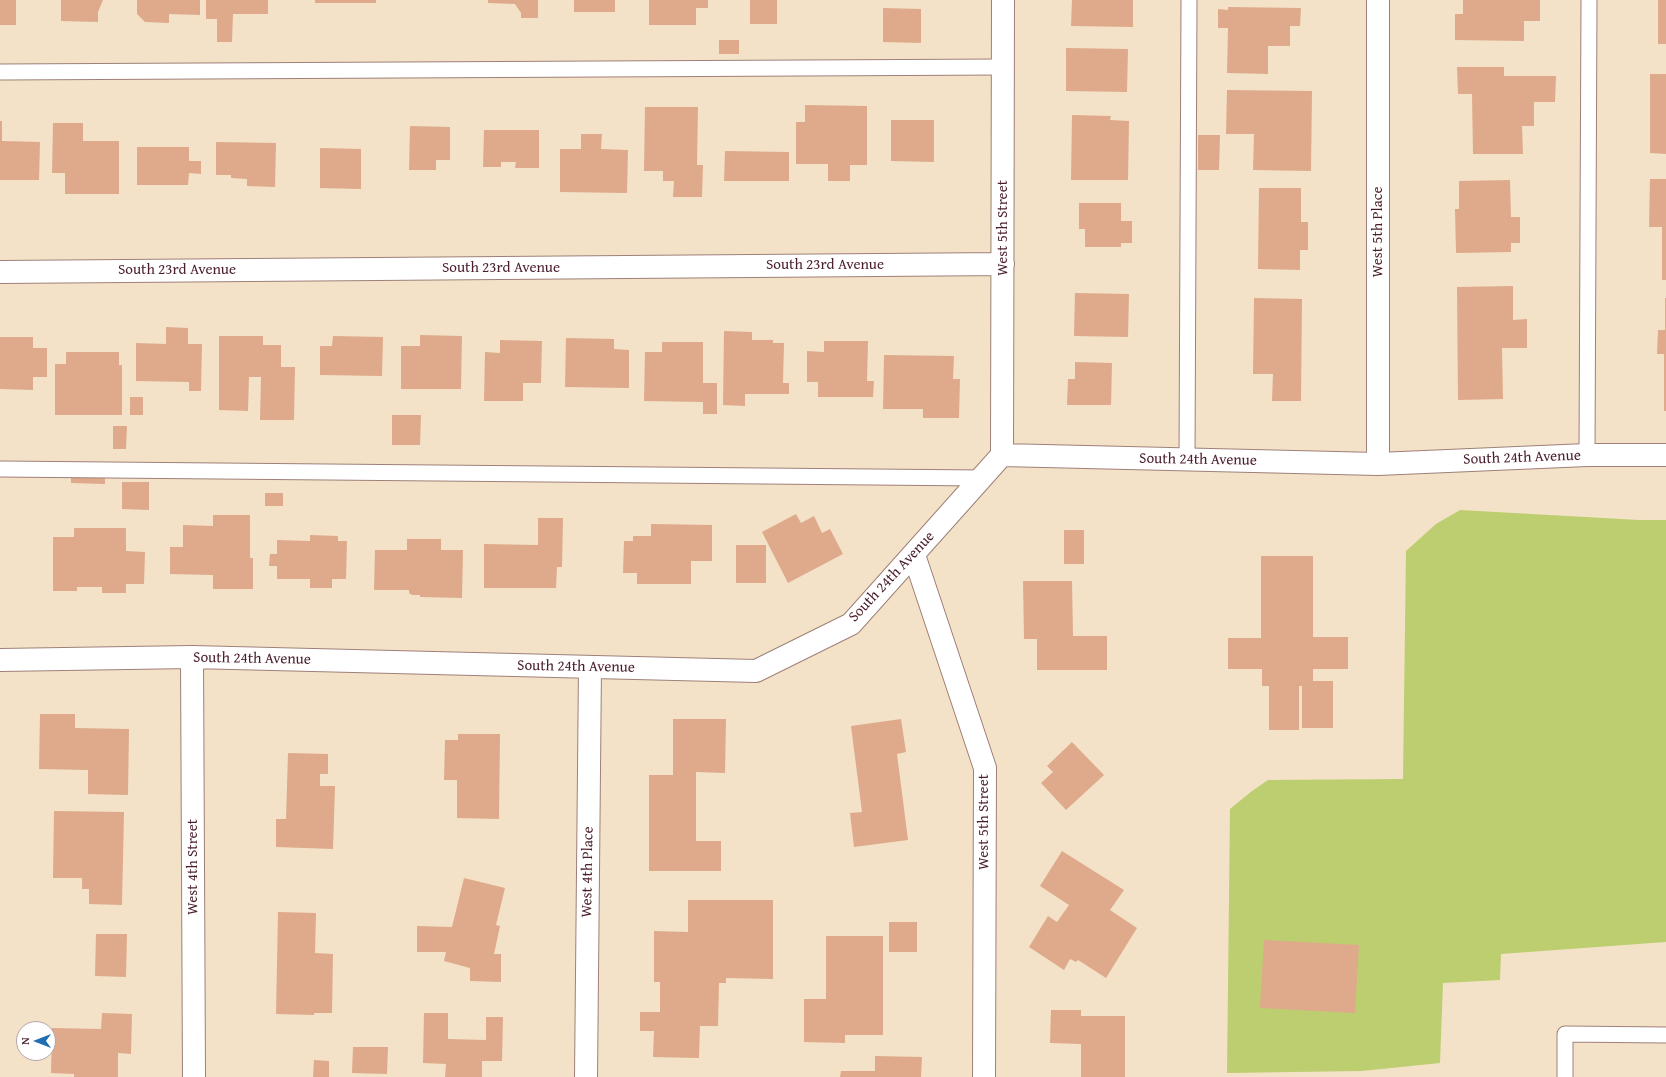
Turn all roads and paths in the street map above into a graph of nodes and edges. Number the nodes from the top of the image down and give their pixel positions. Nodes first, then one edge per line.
1 (1003, 0) edge
2 (1189, 0) edge
3 (1378, 0) edge
4 (1589, 0) edge
5 (1003, 67) junction
6 (0, 72) edge
7 (1003, 264) junction
8 (0, 272) edge
9 (1002, 456) junction
10 (1587, 456) junction
11 (1666, 456) edge
12 (1187, 460) junction
13 (1378, 464) junction
14 (0, 469) edge
15 (982, 478) junction
16 (914, 555) junction
17 (192, 657) junction
18 (0, 660) edge
19 (590, 668) junction
20 (1666, 1035) edge
21 (194, 1077) edge
22 (586, 1077) edge
23 (984, 1077) edge
24 (1565, 1077) edge

1 - 5 street, West 5th Street
2 - 12 lane
3 - 13 street, West 5th Place
4 - 10 lane
5 - 6 lane
5 - 7 street, West 5th Street
7 - 8 street, South 23rd Avenue
7 - 9 street, West 5th Street
9 - 12 street, South 24th Avenue
9 - 15 street, South 24th Avenue
10 - 11 street, South 24th Avenue
10 - 13 street, South 24th Avenue
12 - 13 street, South 24th Avenue
14 - 15 lane
15 - 16 street, South 24th Avenue
16 - 19 street, South 24th Avenue
16 - 23 street, West 5th Street
17 - 18 street, South 24th Avenue
17 - 19 street, South 24th Avenue
17 - 21 street, West 4th Street
19 - 22 street, West 4th Place
20 - 24 lane

